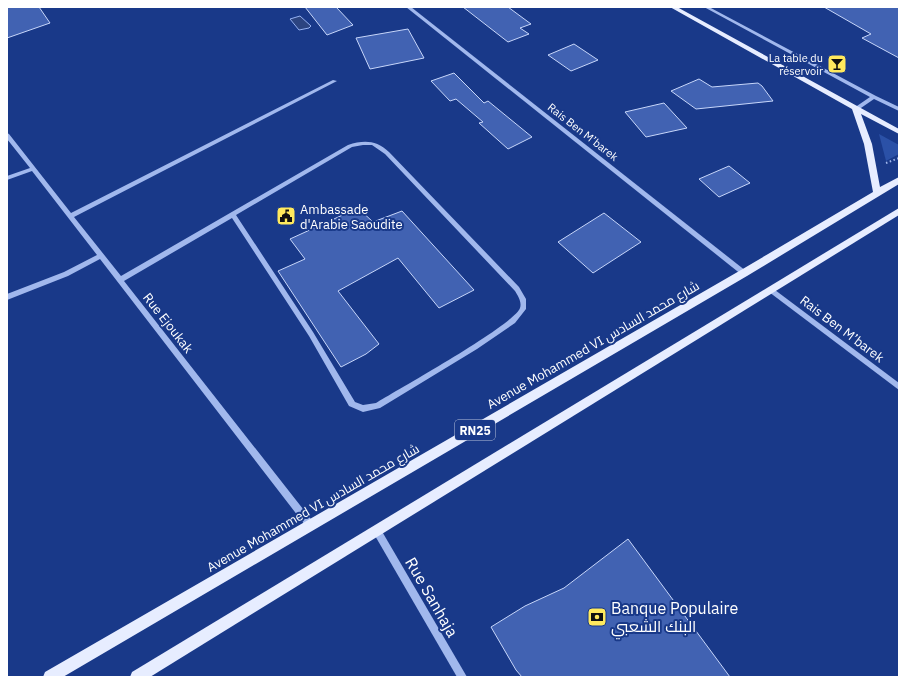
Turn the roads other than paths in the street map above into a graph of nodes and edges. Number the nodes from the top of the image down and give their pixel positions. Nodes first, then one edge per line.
1 (408, 7) edge
2 (673, 7) edge
3 (706, 7) edge
4 (335, 81) dead end
5 (874, 97) junction
6 (856, 109) junction
7 (899, 109) edge
8 (899, 132) edge
9 (7, 135) edge
10 (34, 169) junction
11 (7, 178) edge
12 (899, 180) edge
13 (877, 192) junction
14 (899, 211) edge
15 (233, 215) junction
16 (70, 216) junction
17 (101, 256) junction
18 (744, 273) junction
19 (120, 280) junction
20 (771, 290) junction
21 (7, 297) edge
22 (899, 387) edge
23 (311, 526) junction
24 (377, 531) junction
25 (50, 677) edge
26 (137, 677) edge
27 (462, 677) edge

1 - 18 street, Rais Ben M’barek
2 - 6 main road
3 - 5 street
4 - 16 street
5 - 6 street
5 - 7 street
6 - 8 main road
6 - 13 main road
9 - 10 street, Rue Ejoukak
10 - 11 street
10 - 16 street, Rue Ejoukak
12 - 13 main road, Avenue Mohammed VI شارع محمد السادس / RN25
13 - 18 main road, Avenue Mohammed VI شارع محمد السادس / RN25
14 - 20 main road, RN25
15 - 15 street
15 - 19 street
16 - 17 street, Rue Ejoukak
17 - 19 street, Rue Ejoukak
17 - 21 street
18 - 23 main road, Avenue Mohammed VI شارع محمد السادس / RN25
19 - 23 street, Rue Ejoukak
20 - 22 street, Rais Ben M’barek
20 - 24 main road, RN25
23 - 25 main road, Avenue Mohammed VI شارع محمد السادس / RN25
24 - 26 main road, RN25
24 - 27 street, Rue Sanhaja

